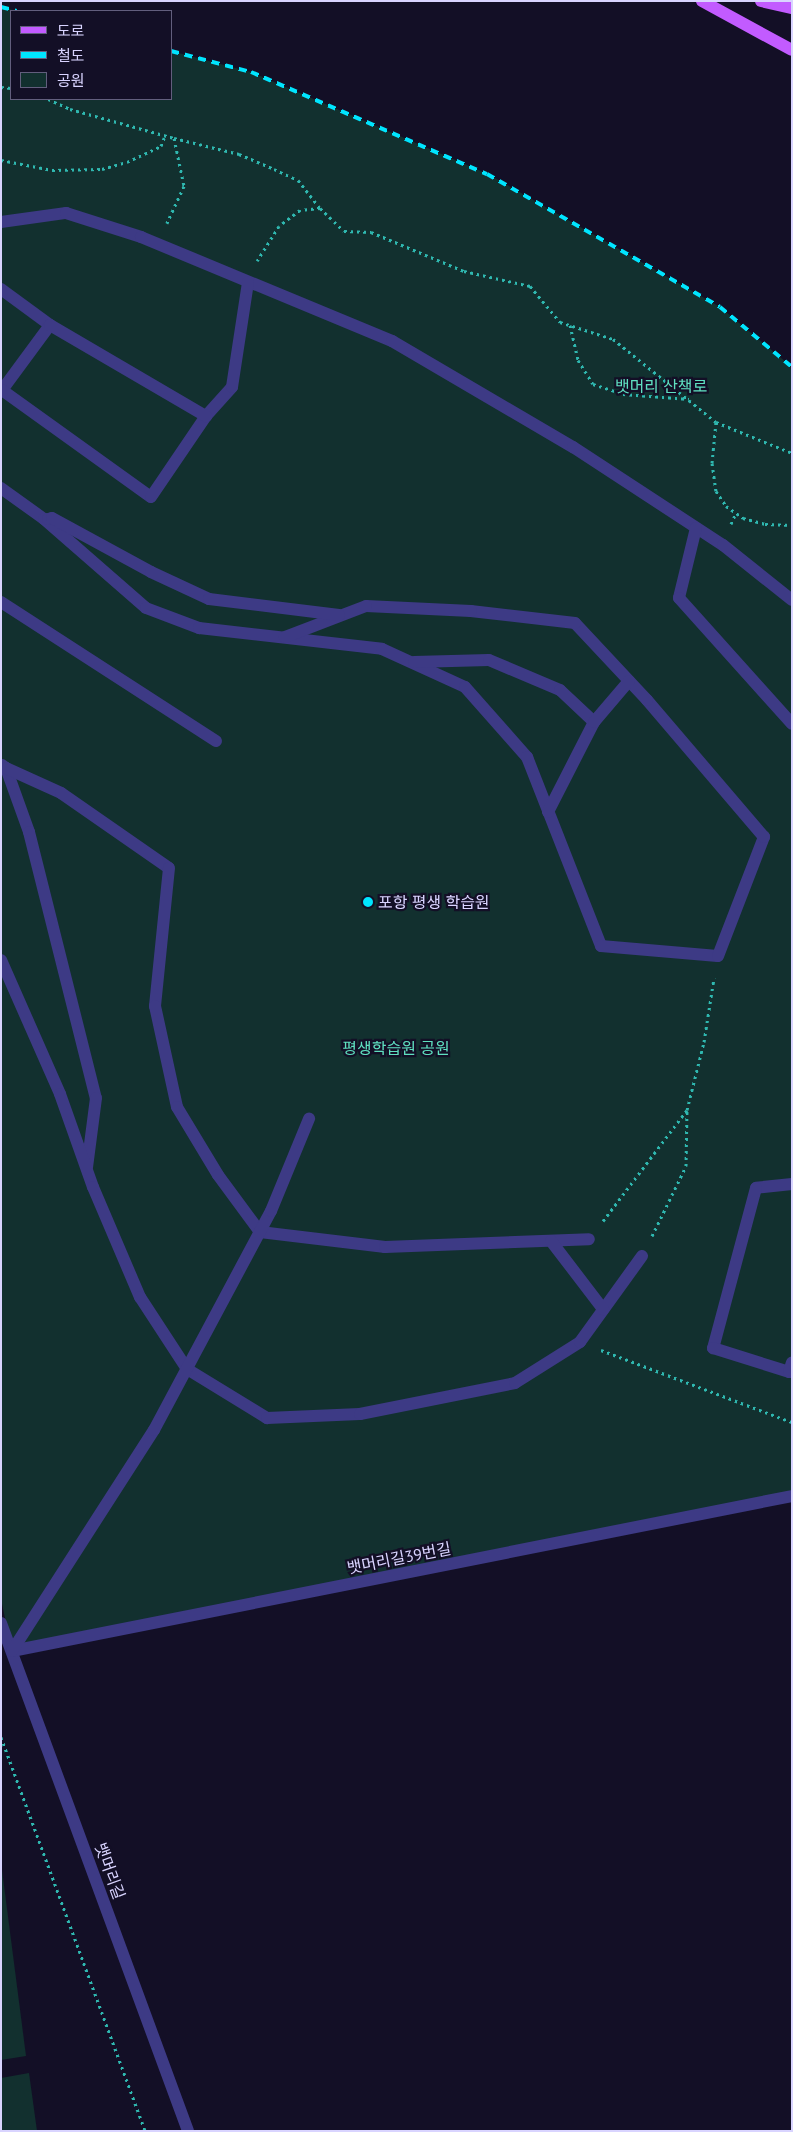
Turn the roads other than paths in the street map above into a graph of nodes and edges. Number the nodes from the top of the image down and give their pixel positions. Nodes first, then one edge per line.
1 (702, 1) edge
2 (761, 1) edge
3 (792, 8) edge
4 (792, 50) edge
5 (1, 222) edge
6 (248, 282) junction
7 (1, 289) edge
8 (50, 325) junction
9 (206, 416) junction
10 (1, 488) edge
11 (44, 519) junction
12 (696, 528) junction
13 (792, 600) edge
14 (1, 602) edge
15 (342, 616) junction
16 (285, 637) junction
17 (411, 662) junction
18 (629, 680) junction
19 (594, 722) junction
20 (792, 724) edge
21 (216, 741) dead end
22 (4, 766) edge
23 (548, 812) junction
24 (1, 960) edge
25 (309, 1119) dead end
26 (86, 1170) junction
27 (792, 1184) edge
28 (260, 1232) junction
29 (589, 1239) road end
30 (551, 1242) junction
31 (642, 1256) road end
32 (603, 1310) junction
33 (792, 1362) edge
34 (187, 1369) junction
35 (792, 1496) edge
36 (1, 1623) edge
37 (12, 1652) junction
38 (188, 2131) edge

1 - 4 main road
2 - 3 main road
5 - 6 street
6 - 9 street
6 - 12 street
7 - 8 street
8 - 9 street
8 - 9 street
10 - 11 street
11 - 15 street
11 - 16 street
12 - 13 street
12 - 20 street
14 - 21 street
15 - 16 street
15 - 18 street
16 - 17 street
17 - 19 street
17 - 23 street
18 - 19 street
18 - 23 street
19 - 23 street
22 - 26 street
22 - 28 street
24 - 26 street
25 - 28 street
26 - 34 street
27 - 33 street
28 - 30 street
28 - 34 street
29 - 30 street
30 - 32 street
31 - 32 street
32 - 34 street
34 - 37 street
35 - 37 street, 뱃머리길39번길
36 - 37 street, 뱃머리길
37 - 38 street, 뱃머리길

